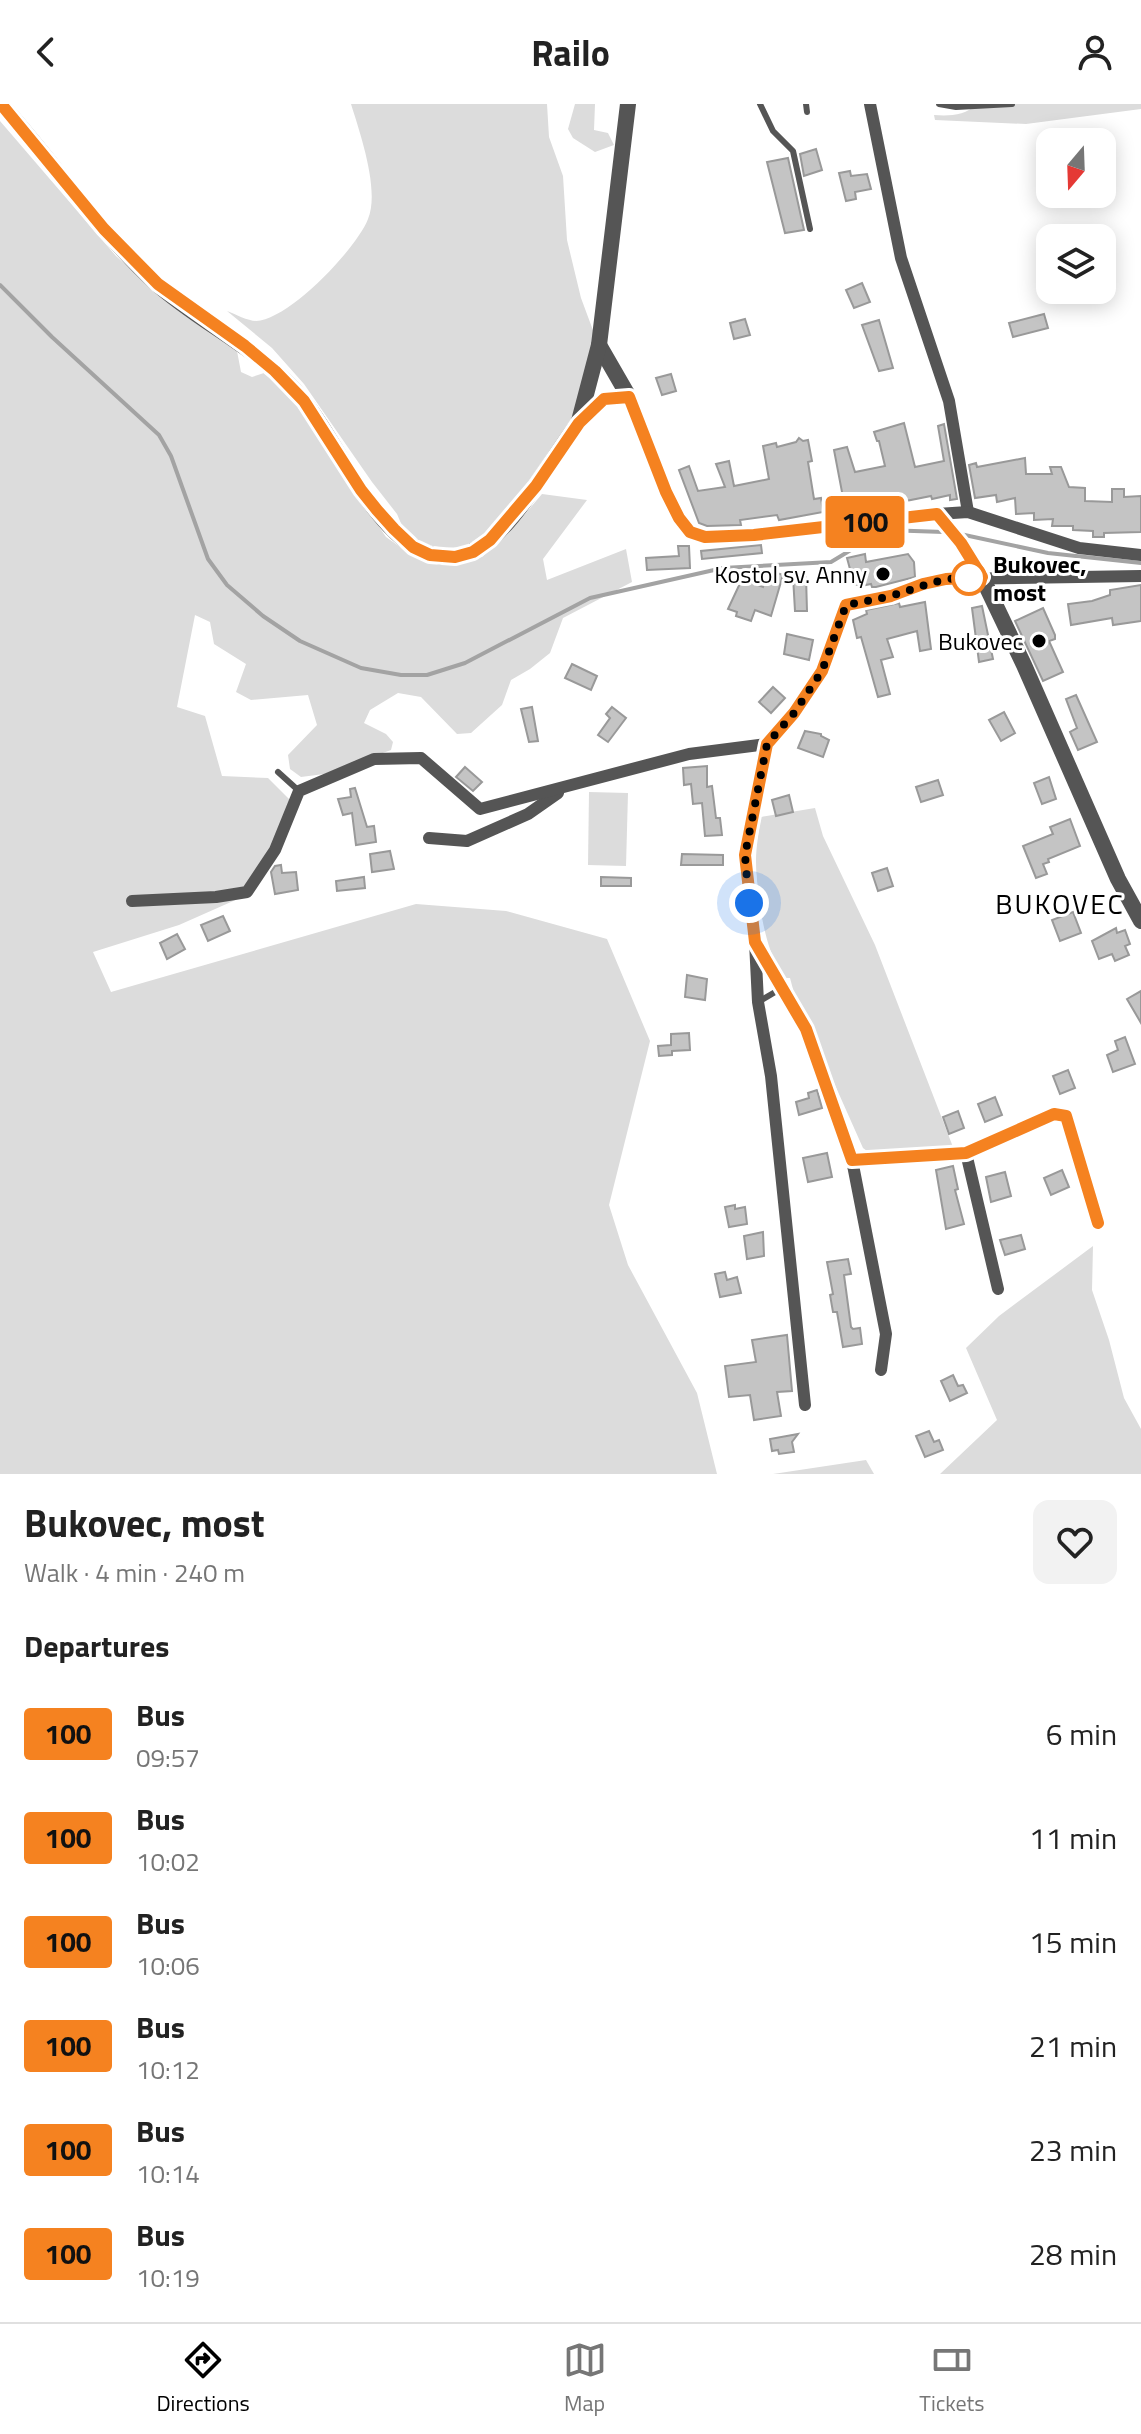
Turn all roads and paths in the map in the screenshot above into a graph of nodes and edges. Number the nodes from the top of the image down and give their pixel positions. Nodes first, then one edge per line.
1 (1, 104) edge
2 (628, 104) edge
3 (760, 104) edge
4 (870, 104) edge
5 (939, 104) edge
6 (1011, 104) edge
7 (987, 105) edge
8 (810, 229) dead end
9 (599, 345) junction
10 (629, 397) junction
11 (579, 423) junction
12 (968, 512) junction
13 (942, 519) junction
14 (1141, 555) edge
15 (1141, 576) edge
16 (982, 577) junction
17 (767, 744) junction
18 (278, 772) dead end
19 (564, 789) junction
20 (299, 791) junction
21 (429, 838) dead end
22 (132, 901) dead end
23 (1141, 921) edge
24 (755, 942) junction
25 (782, 988) junction
26 (758, 1002) junction
27 (966, 1153) junction
28 (852, 1160) junction
29 (1098, 1223) dead end
30 (998, 1289) dead end
31 (881, 1370) dead end
32 (805, 1405) dead end

1 - 11 street
2 - 9 street
3 - 8 lane
4 - 12 street
5 - 7 lane
6 - 7 lane
9 - 10 street
9 - 11 street
10 - 11 street
10 - 13 street
12 - 13 street
12 - 14 street
13 - 16 street
15 - 16 street
16 - 17 street
16 - 23 street
17 - 19 street
17 - 24 street
18 - 20 lane
19 - 20 street
19 - 21 street
20 - 22 street
24 - 25 street
24 - 26 street
25 - 26 lane
25 - 28 street
26 - 32 street
27 - 28 street
27 - 29 street
27 - 30 street
28 - 31 street

